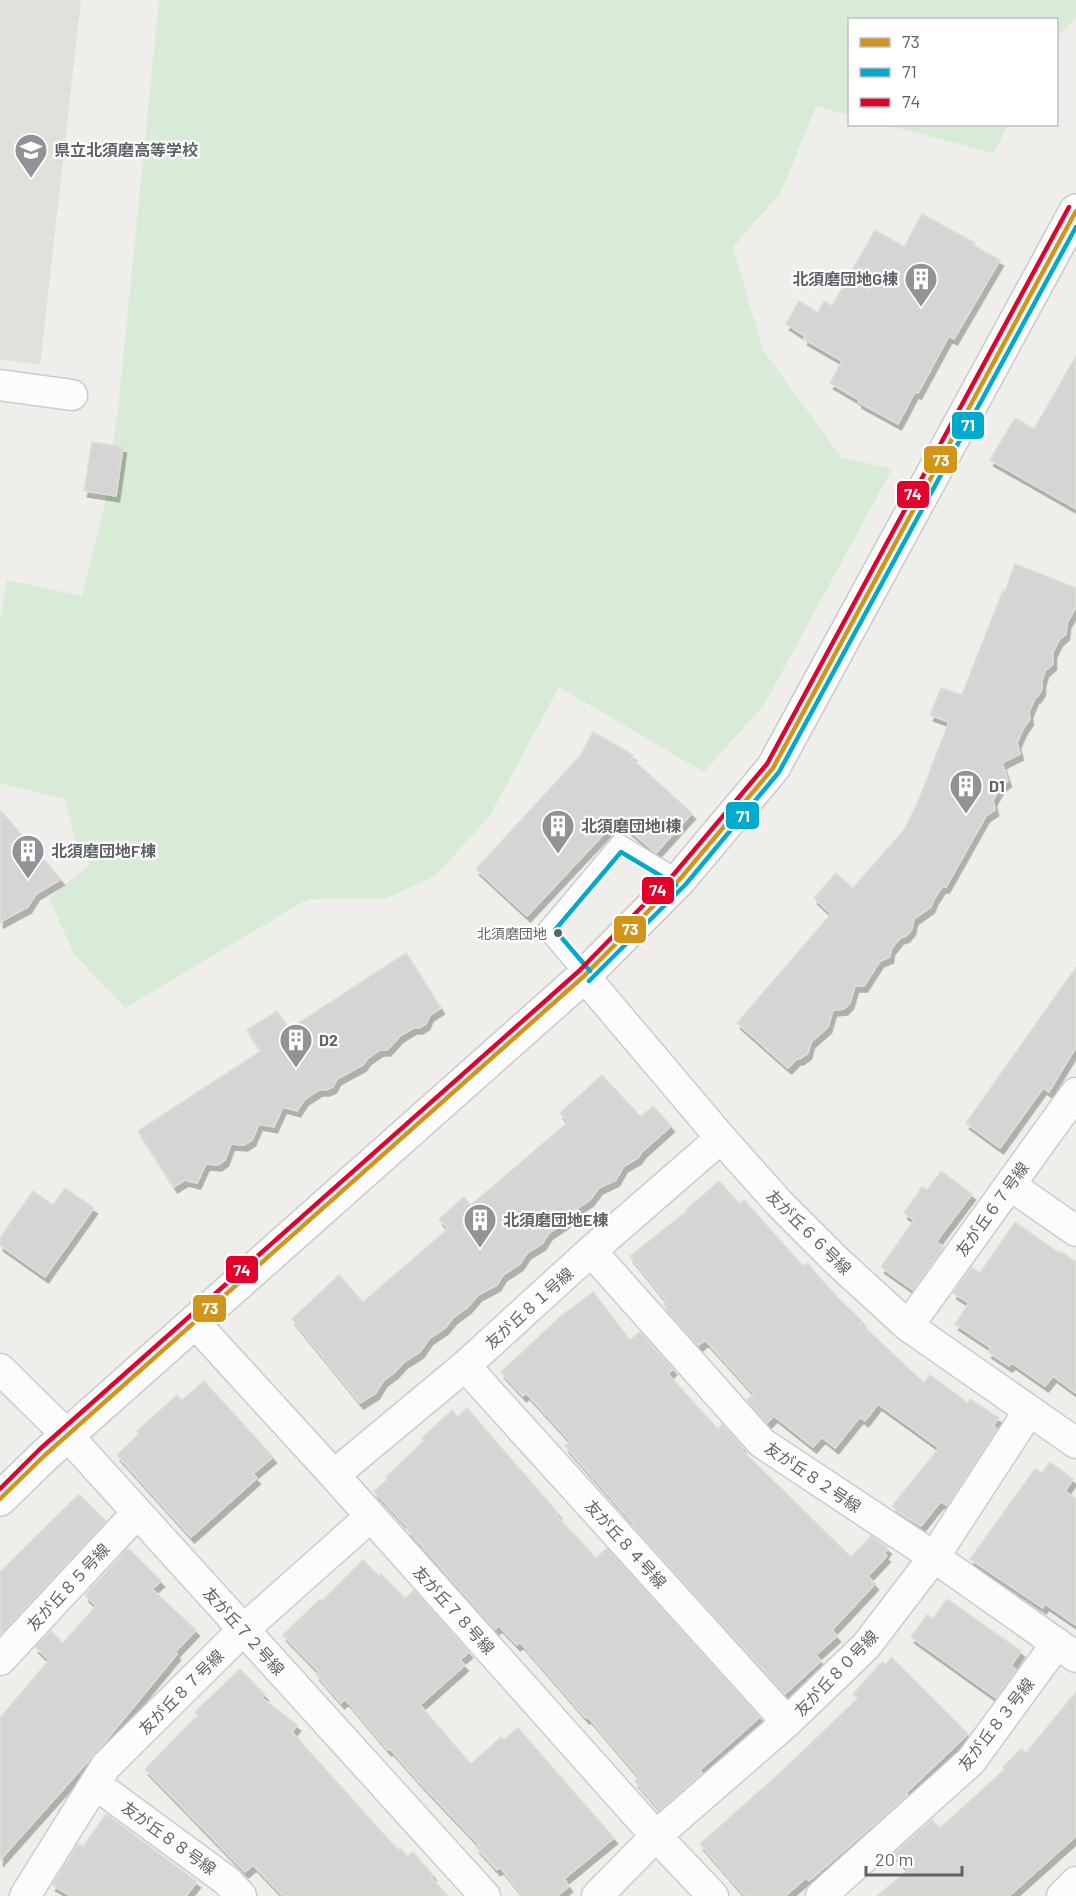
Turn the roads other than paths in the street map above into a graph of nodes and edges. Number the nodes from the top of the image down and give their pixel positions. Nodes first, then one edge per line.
1 (1076, 211) edge
2 (0, 385) edge
3 (72, 395) dead end
4 (680, 879) junction
5 (584, 976) junction
6 (1076, 1093) edge
7 (721, 1138) junction
8 (1010, 1185) junction
9 (1076, 1231) edge
10 (591, 1251) junction
11 (195, 1323) junction
12 (908, 1326) junction
13 (465, 1366) junction
14 (0, 1369) edge
15 (1029, 1411) junction
16 (68, 1436) junction
17 (1076, 1443) edge
18 (334, 1475) junction
19 (0, 1499) edge
20 (137, 1513) junction
21 (370, 1517) junction
22 (934, 1557) junction
23 (243, 1630) junction
24 (1066, 1650) edge
25 (0, 1660) edge
26 (787, 1722) junction
27 (95, 1784) junction
28 (656, 1836) junction
29 (1076, 1882) edge
30 (25, 1896) edge
31 (242, 1896) edge
32 (485, 1896) edge
33 (597, 1896) edge
34 (713, 1896) edge
35 (821, 1896) edge
36 (1062, 1896) edge

1 - 4 street
2 - 3 street
4 - 5 street
4 - 5 lane
5 - 7 street, 友が丘６６号線
5 - 11 street
6 - 8 street, 友が丘６７号線
7 - 10 street, 友が丘８１号線
7 - 12 street, 友が丘６６号線
8 - 9 street
8 - 12 street, 友が丘６７号線
10 - 13 street, 友が丘８１号線
10 - 22 street, 友が丘８２号線
11 - 16 street
11 - 18 street, 友が丘７８号線
12 - 15 street, 友が丘６６号線
13 - 18 street, 友が丘８１号線
13 - 26 street, 友が丘８４号線
14 - 16 street, 友が丘７２号線
15 - 17 street, 友が丘６６号線
15 - 22 street, 友が丘８０号線
16 - 19 street
16 - 20 street, 友が丘７２号線
18 - 21 street, 友が丘７８号線
20 - 23 street, 友が丘７２号線
20 - 25 street, 友が丘８５号線
21 - 23 street, 友が丘８７号線
21 - 28 street, 友が丘７８号線
22 - 24 street, 友が丘８２号線
22 - 26 street, 友が丘８０号線
23 - 27 street, 友が丘８７号線
23 - 32 street, 友が丘７２号線
24 - 35 street, 友が丘８３号線
26 - 28 street, 友が丘８０号線
27 - 30 street, 友が丘８７号線
27 - 31 street, 友が丘８８号線
28 - 33 street, 友が丘８０号線
28 - 34 street, 友が丘７８号線
29 - 36 street

